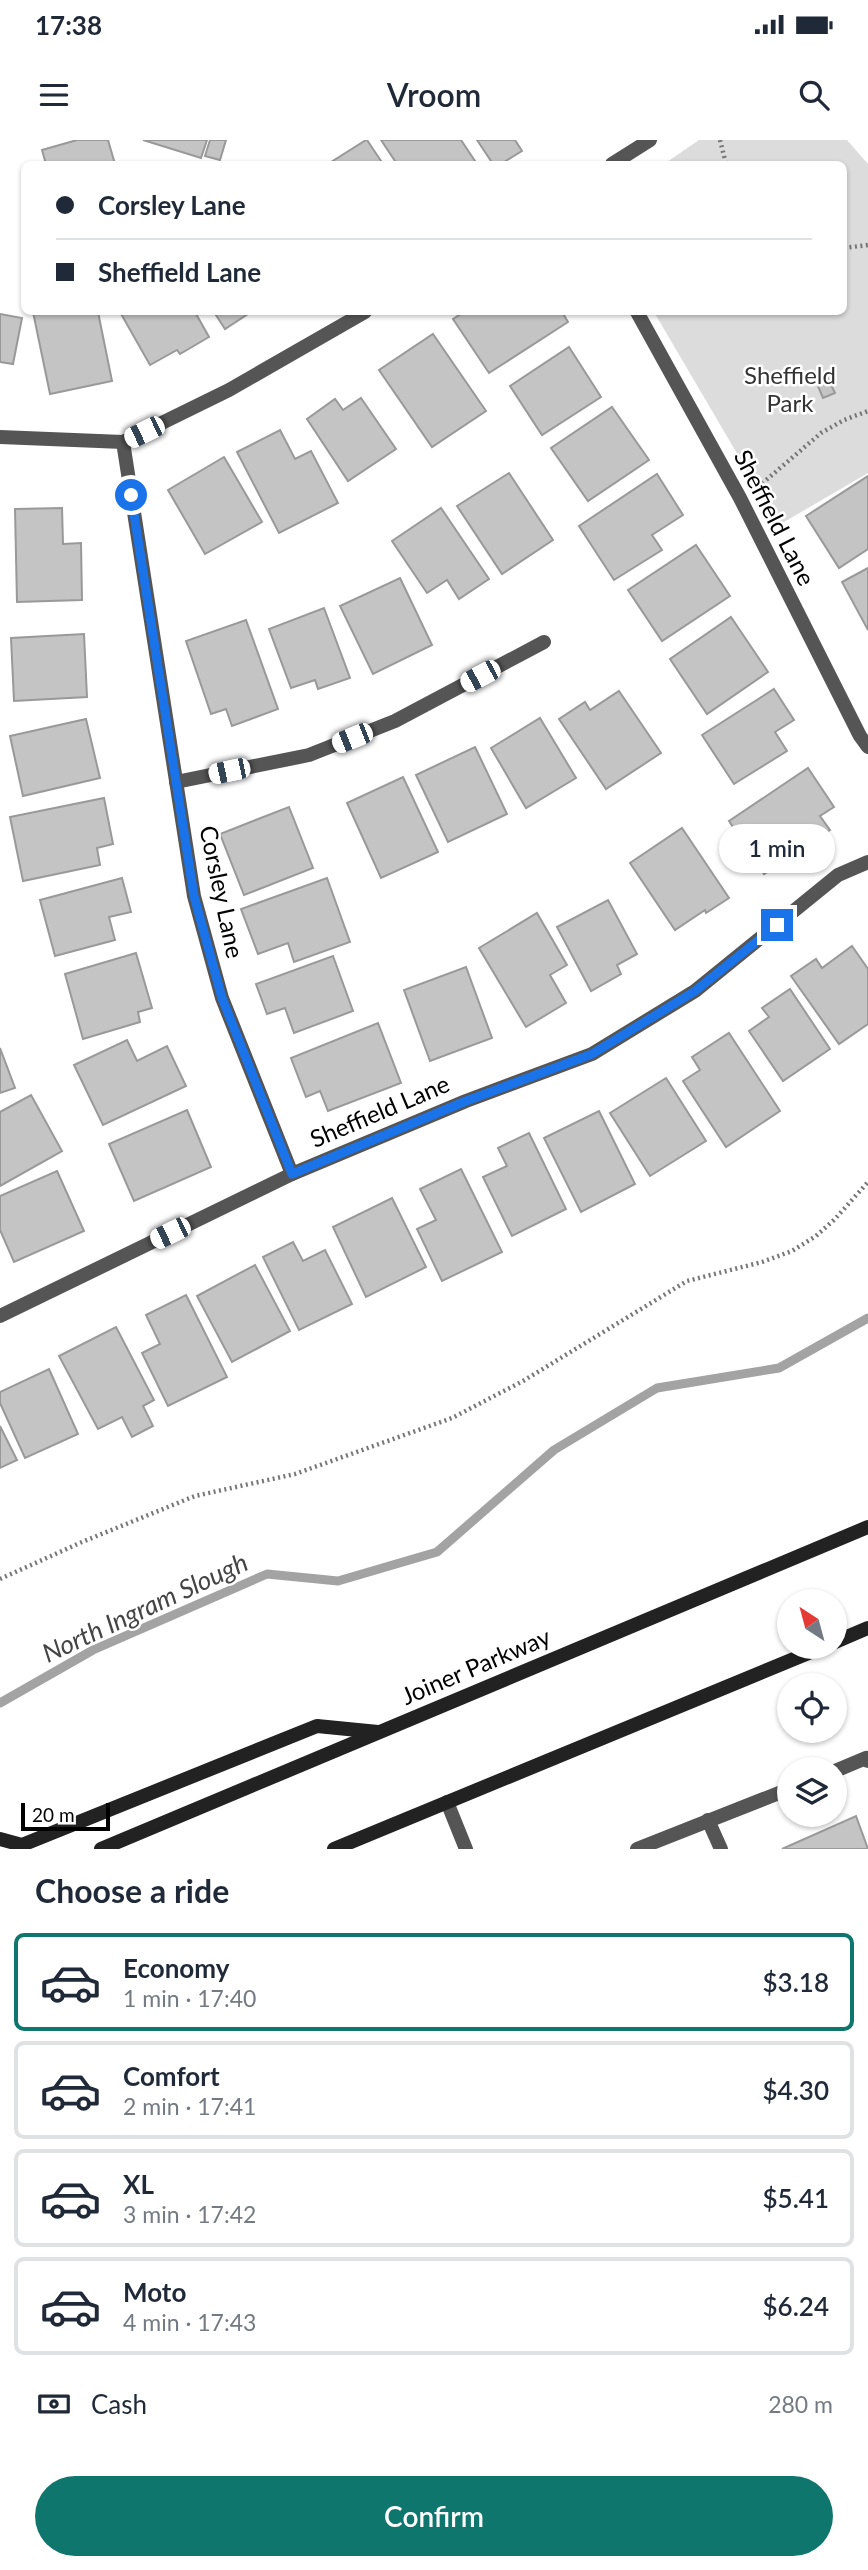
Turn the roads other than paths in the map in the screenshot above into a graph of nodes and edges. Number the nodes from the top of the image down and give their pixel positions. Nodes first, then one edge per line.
1 (650, 140) edge
2 (617, 161) edge
3 (360, 315) edge
4 (639, 315) edge
5 (0, 437) edge
6 (123, 442) junction
7 (544, 642) dead end
8 (868, 747) edge
9 (176, 782) junction
10 (868, 862) edge
11 (292, 1174) junction
12 (0, 1316) edge
13 (868, 1527) edge
14 (868, 1628) edge
15 (847, 1637) edge
16 (794, 1659) edge
17 (380, 1732) junction
18 (868, 1761) edge
19 (847, 1765) edge
20 (777, 1793) edge
21 (447, 1802) junction
22 (708, 1821) junction
23 (0, 1839) edge
24 (101, 1849) edge
25 (334, 1849) edge
26 (466, 1849) edge
27 (638, 1849) edge
28 (721, 1849) edge

1 - 2 street
3 - 6 street
4 - 8 street, Sheffield Lane
5 - 6 street
6 - 9 street, Corsley Lane
7 - 9 street
9 - 11 street, Corsley Lane
10 - 11 street, Sheffield Lane
11 - 12 street, Sheffield Lane
13 - 17 main road, Joiner Parkway
14 - 15 main road
16 - 21 main road
17 - 23 main road
17 - 24 main road, Joiner Parkway
18 - 19 street
20 - 22 street
21 - 25 main road
21 - 26 street
22 - 27 street
22 - 28 street

